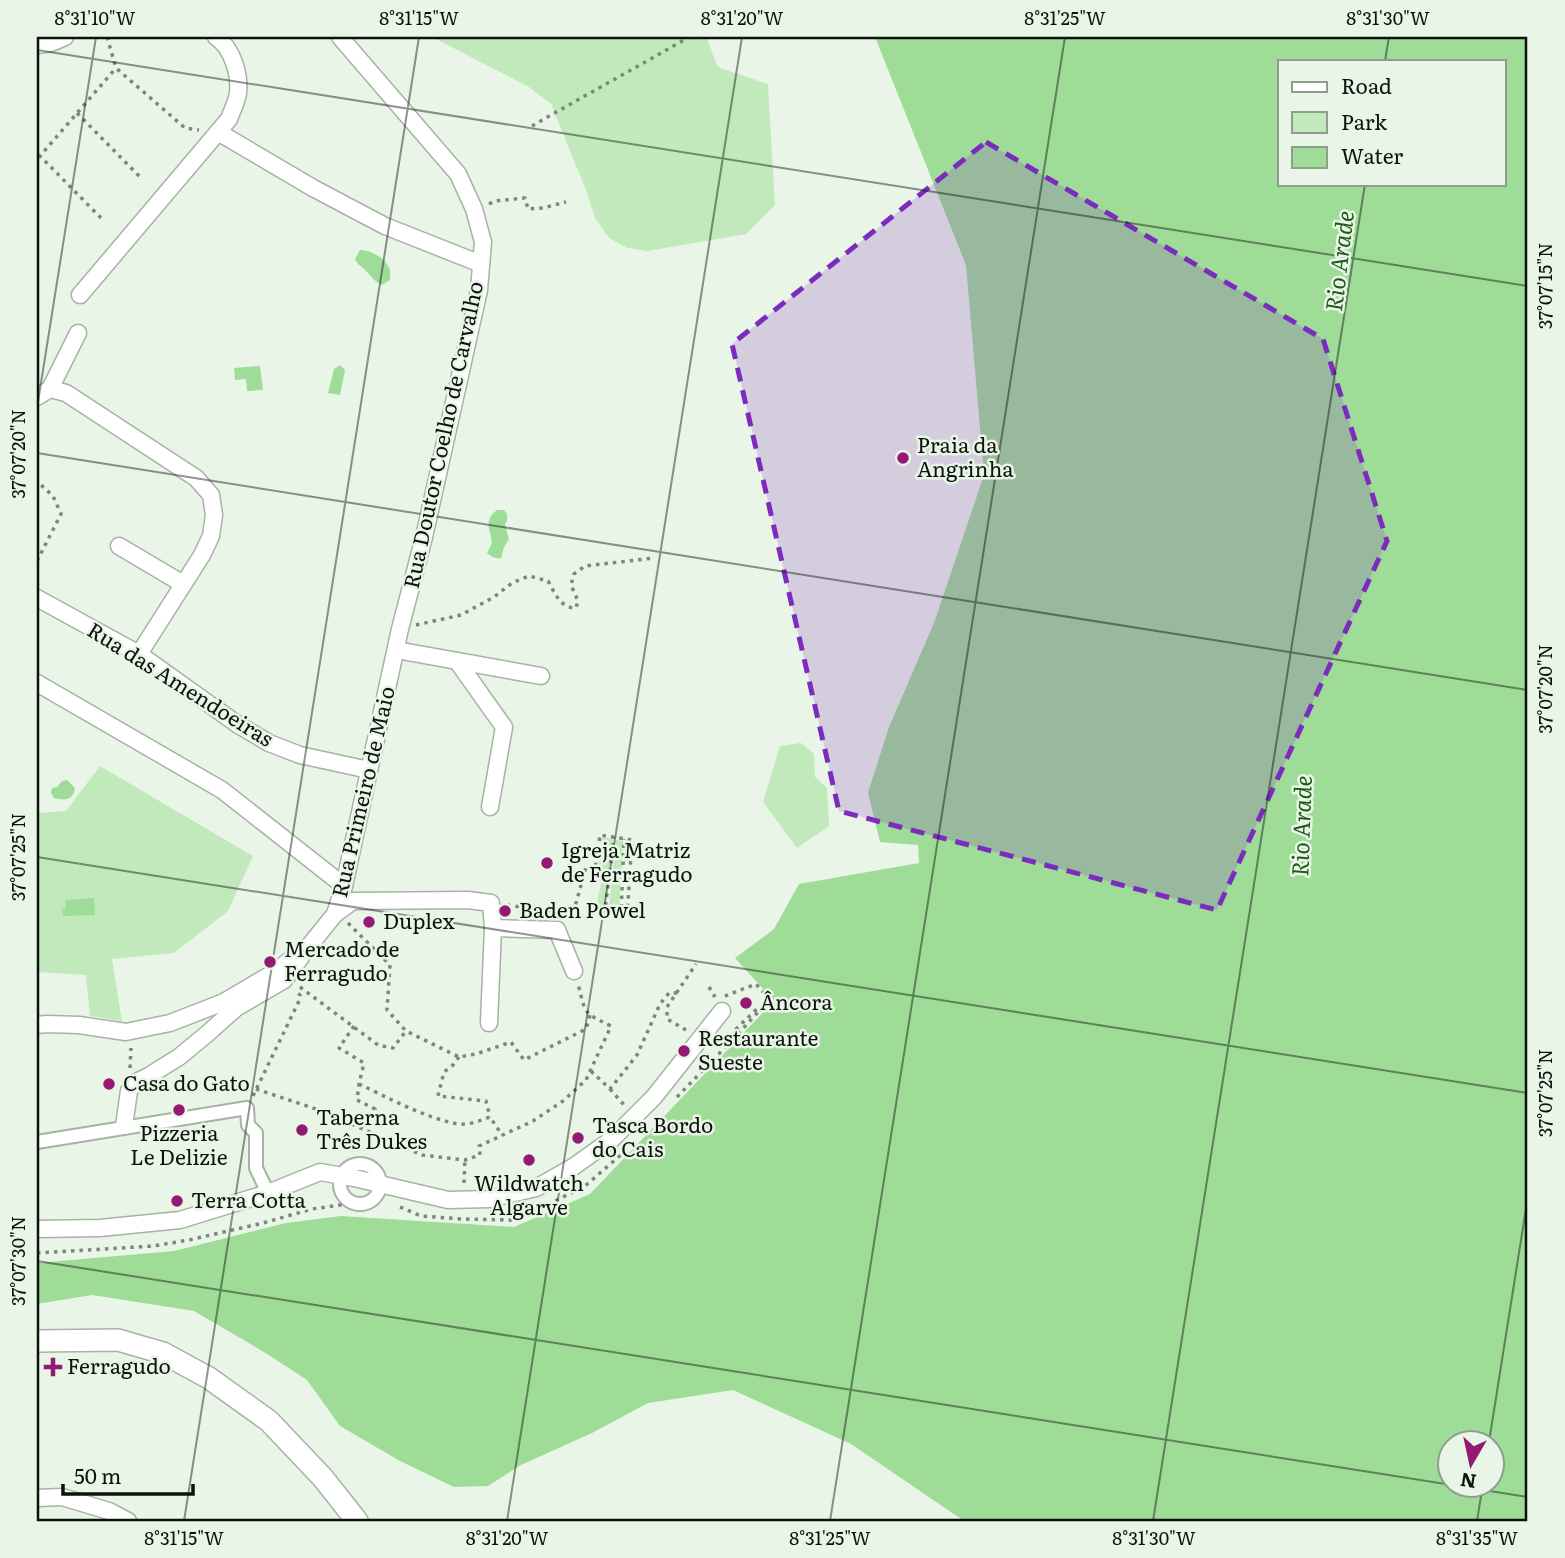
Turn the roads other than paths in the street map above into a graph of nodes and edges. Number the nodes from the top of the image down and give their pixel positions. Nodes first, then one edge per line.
1 (65, 37) edge
2 (216, 37) edge
3 (340, 37) edge
4 (37, 45) edge
5 (218, 132) junction
6 (481, 264) junction
7 (80, 295) dead end
8 (78, 333) dead end
9 (51, 393) edge
10 (119, 546) dead end
11 (183, 584) junction
12 (37, 598) edge
13 (400, 629) joint
14 (396, 650) junction
15 (139, 654) junction
16 (457, 661) junction
17 (541, 676) dead end
18 (37, 683) edge
19 (369, 770) junction
20 (491, 807) dead end
21 (344, 886) junction
22 (335, 914) junction
23 (493, 928) junction
24 (310, 945) junction
25 (573, 971) road end
26 (719, 1005) road end
27 (489, 1023) dead end
28 (37, 1025) edge
29 (124, 1126) junction
30 (37, 1142) edge
31 (341, 1175) junction
32 (380, 1191) junction
33 (268, 1194) junction
34 (37, 1229) edge
35 (37, 1341) edge
36 (37, 1498) edge
37 (128, 1521) edge
38 (357, 1521) edge

1 - 4 street
2 - 5 street
3 - 6 street, Rua Doutor Coelho de Carvalho
5 - 6 street
5 - 7 street
6 - 13 street, Rua Doutor Coelho de Carvalho
8 - 9 street
9 - 11 street
10 - 11 street
11 - 15 street
12 - 15 street, Rua das Amendoeiras
13 - 14 street, Rua Primeiro de Maio
14 - 16 street
14 - 19 street, Rua Primeiro de Maio
15 - 19 street, Rua das Amendoeiras
16 - 17 street
16 - 20 street
18 - 21 street
19 - 21 street, Rua Primeiro de Maio
21 - 22 street, Rua Primeiro de Maio
22 - 23 street
22 - 24 street, Rua Primeiro de Maio
23 - 25 street
23 - 27 street
24 - 28 street, Rua Primeiro de Maio
24 - 29 street
26 - 32 street
29 - 30 street
29 - 33 street
31 - 32 street
31 - 32 street
31 - 33 street
33 - 34 street
35 - 38 street
36 - 37 street

